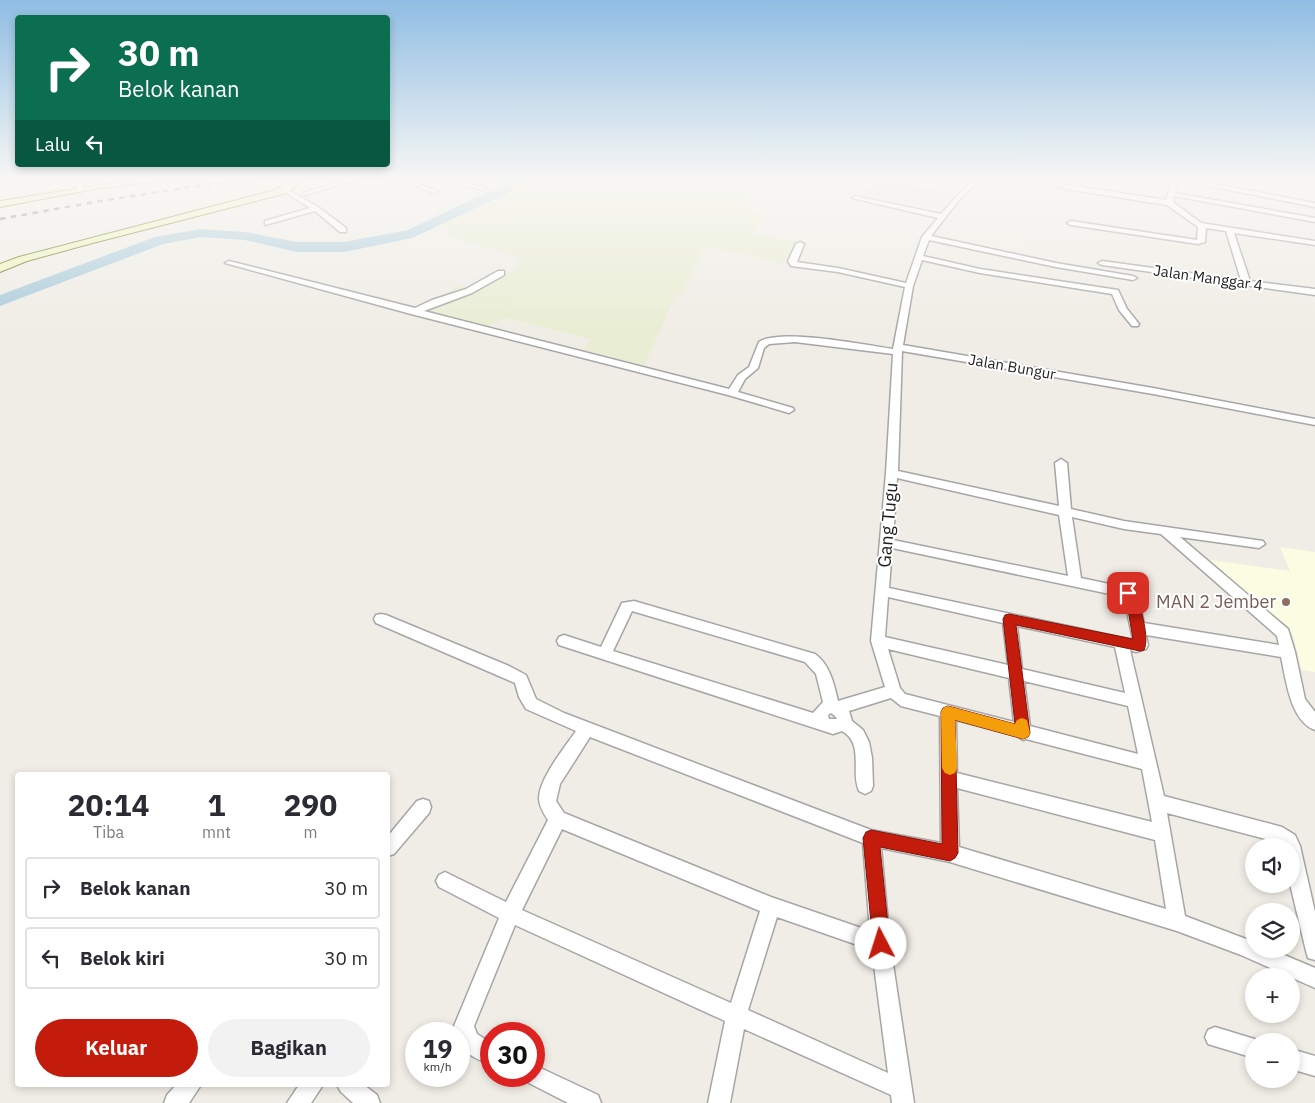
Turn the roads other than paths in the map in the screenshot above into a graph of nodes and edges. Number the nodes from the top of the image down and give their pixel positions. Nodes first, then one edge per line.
1 (131, 229) edge
2 (933, 229) edge
3 (1110, 229) edge
4 (1202, 229) edge
5 (1225, 229) edge
6 (1229, 230) junction
7 (926, 237) junction
8 (1315, 243) edge
9 (800, 244) dead end
10 (919, 257) junction
11 (229, 263) dead end
12 (1102, 263) dead end
13 (0, 268) edge
14 (501, 273) dead end
15 (1133, 278) dead end
16 (1247, 284) junction
17 (909, 286) junction
18 (1315, 292) edge
19 (414, 312) junction
20 (1136, 324) dead end
21 (898, 350) junction
22 (732, 393) junction
23 (789, 410) dead end
24 (1315, 422) edge
25 (1061, 463) dead end
26 (892, 472) junction
27 (1065, 513) junction
28 (1165, 531) junction
29 (887, 544) junction
30 (1259, 544) dead end
31 (1074, 582) junction
32 (882, 591) junction
33 (381, 619) dead end
34 (1009, 619) junction
35 (1138, 628) junction
36 (564, 641) dead end
37 (878, 641) junction
38 (1121, 643) junction
39 (1288, 652) junction
40 (605, 654) junction
41 (1015, 673) junction
42 (897, 694) junction
43 (1133, 701) junction
44 (834, 707) junction
45 (948, 712) junction
46 (823, 723) junction
47 (1315, 723) edge
48 (843, 724) junction
49 (586, 729) junction
50 (1023, 733) junction
51 (1146, 763) junction
52 (950, 779) junction
53 (865, 786) dead end
54 (1157, 802) junction
55 (424, 807) dead end
56 (558, 819) junction
57 (1161, 833) junction
58 (1286, 838) edge
59 (879, 840) junction
60 (390, 846) edge
61 (950, 853) junction
62 (445, 881) dead end
63 (1300, 886) edge
64 (771, 906) junction
65 (510, 914) junction
66 (1177, 922) junction
67 (881, 944) junction
68 (1315, 951) edge
69 (1315, 978) edge
70 (736, 1016) junction
71 (1215, 1037) dead end
72 (1245, 1045) edge
73 (480, 1049) edge
74 (1300, 1062) edge
75 (1315, 1066) edge
76 (545, 1080) edge
77 (188, 1087) edge
78 (310, 1087) edge
79 (350, 1087) edge
80 (902, 1096) edge
81 (175, 1103) edge
82 (298, 1103) edge
83 (369, 1103) edge
84 (590, 1103) edge
85 (719, 1103) edge

1 - 13 street
2 - 7 street
3 - 4 street
5 - 6 street
6 - 8 street
6 - 16 street
7 - 10 street
7 - 15 street
9 - 17 street
10 - 17 street
10 - 20 street
11 - 19 street
12 - 16 street, Jalan Manggar 4
14 - 19 street
16 - 18 street, Jalan Manggar 4
17 - 21 street
19 - 22 street
21 - 22 street, Jalan Bungur
21 - 24 street, Jalan Bungur
21 - 26 street, Gang Tugu
22 - 23 street
25 - 27 street
26 - 27 street
26 - 29 street, Gang Tugu
27 - 28 street
27 - 31 street
28 - 30 street
28 - 39 street
29 - 31 street
29 - 32 street, Gang Tugu
31 - 35 street
32 - 34 street
32 - 37 street, Gang Tugu
33 - 49 street
34 - 38 street
34 - 41 street
35 - 38 street
35 - 39 street
36 - 40 street
37 - 41 street
37 - 42 street, Gang Tugu
38 - 43 street
39 - 47 street
40 - 44 street
40 - 46 street
41 - 43 street
41 - 50 street
42 - 44 street
42 - 45 street
43 - 51 street
44 - 46 street
44 - 48 street
45 - 50 street
45 - 52 street
46 - 48 street
48 - 53 street
49 - 56 street
49 - 59 street
50 - 51 street
51 - 54 street
52 - 57 street
52 - 61 street
54 - 57 street
54 - 58 street
55 - 60 street
56 - 64 street
56 - 65 street
57 - 66 street
59 - 61 street
59 - 67 street
61 - 66 street
62 - 65 street
63 - 68 street
64 - 67 street
64 - 70 street
65 - 70 street
65 - 73 street
66 - 69 street
67 - 80 street
70 - 80 street
70 - 85 street
71 - 72 street
74 - 75 street
76 - 84 street
77 - 81 street
78 - 82 street
79 - 83 street

